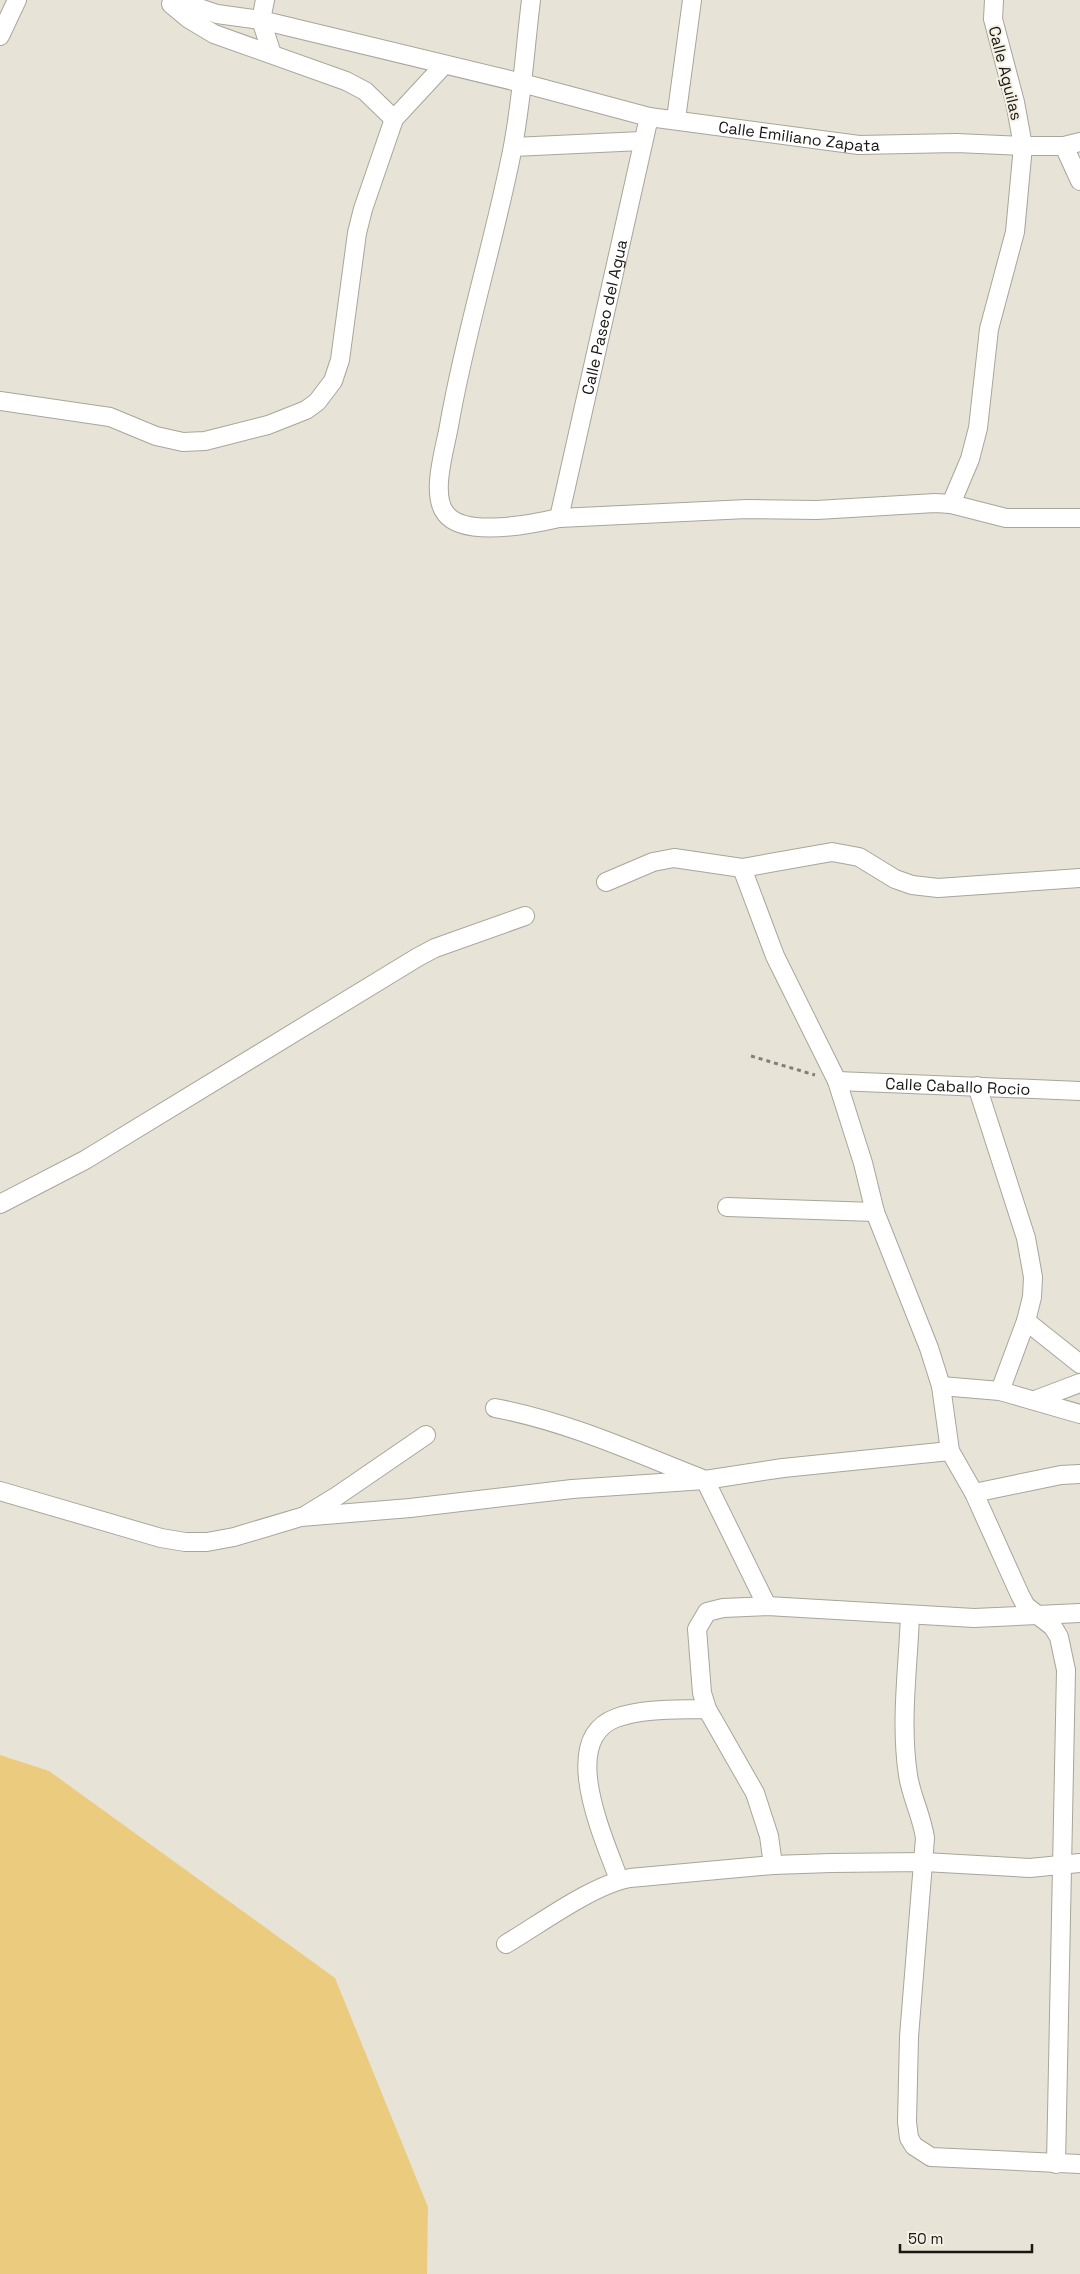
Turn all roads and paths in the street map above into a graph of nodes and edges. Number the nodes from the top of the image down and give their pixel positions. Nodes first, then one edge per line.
1 (17, 0) edge
2 (167, 0) edge
3 (174, 0) edge
4 (265, 0) edge
5 (531, 0) edge
6 (692, 0) edge
7 (994, 0) edge
8 (261, 20) junction
9 (0, 36) edge
10 (272, 54) junction
11 (444, 65) junction
12 (522, 83) junction
13 (649, 117) junction
14 (394, 119) junction
15 (676, 120) junction
16 (642, 141) junction
17 (1072, 144) edge
18 (513, 146) junction
19 (1023, 146) junction
20 (1080, 181) edge
21 (0, 401) edge
22 (951, 504) junction
23 (559, 518) junction
24 (1080, 518) edge
25 (742, 868) junction
26 (1080, 878) edge
27 (606, 882) dead end
28 (525, 916) dead end
29 (751, 1056) dead end
30 (837, 1081) junction
31 (977, 1086) junction
32 (1080, 1091) edge
33 (0, 1204) edge
34 (727, 1207) dead end
35 (875, 1212) junction
36 (1026, 1321) junction
37 (1080, 1364) edge
38 (1080, 1383) edge
39 (941, 1386) junction
40 (1000, 1391) junction
41 (1035, 1400) junction
42 (496, 1408) dead end
43 (1080, 1414) edge
44 (426, 1435) dead end
45 (950, 1450) junction
46 (1080, 1474) edge
47 (705, 1480) junction
48 (0, 1491) edge
49 (974, 1493) junction
50 (301, 1517) junction
51 (767, 1606) junction
52 (1080, 1614) edge
53 (910, 1615) junction
54 (1036, 1615) junction
55 (707, 1709) junction
56 (924, 1862) junction
57 (1080, 1863) edge
58 (773, 1865) junction
59 (1061, 1865) junction
60 (619, 1880) junction
61 (506, 1944) dead end
62 (1056, 2164) junction
63 (1080, 2164) edge

1 - 9 street
2 - 10 street
3 - 8 street, Calle Emiliano Zapata
4 - 8 street
5 - 12 street
6 - 15 street
7 - 19 street, Calle Aguilas
8 - 10 street
8 - 11 street, Calle Emiliano Zapata
10 - 14 street
11 - 12 street, Calle Emiliano Zapata
11 - 14 street
12 - 13 street, Calle Emiliano Zapata
12 - 18 street
13 - 15 street, Calle Emiliano Zapata
13 - 16 street, Calle Paseo del Agua
14 - 21 street
15 - 19 street, Calle Emiliano Zapata
16 - 18 street
16 - 23 street, Calle Paseo del Agua
17 - 19 street, Calle Emiliano Zapata
17 - 20 street
18 - 23 street
19 - 22 street, Calle Aguilas
22 - 23 street
22 - 24 street
25 - 26 street
25 - 27 street
25 - 30 street
28 - 33 street
29 - 30 path
30 - 31 street, Calle Caballo Rocio
30 - 35 street
31 - 32 street, Calle Caballo Rocio
31 - 36 street
34 - 35 street
35 - 39 street
36 - 37 street
36 - 40 street
38 - 41 street
39 - 40 street
39 - 45 street
40 - 41 street
41 - 43 street
42 - 47 street
44 - 50 street
45 - 47 street
45 - 49 street
46 - 49 street
47 - 50 street
47 - 51 street
48 - 50 street
49 - 54 street
51 - 53 street
51 - 55 street
52 - 54 street
53 - 54 street
53 - 56 street
54 - 59 street
55 - 58 street
55 - 60 street
56 - 58 street
56 - 59 street
56 - 62 street
57 - 59 street
58 - 60 street
59 - 62 street
60 - 61 street
62 - 63 street

